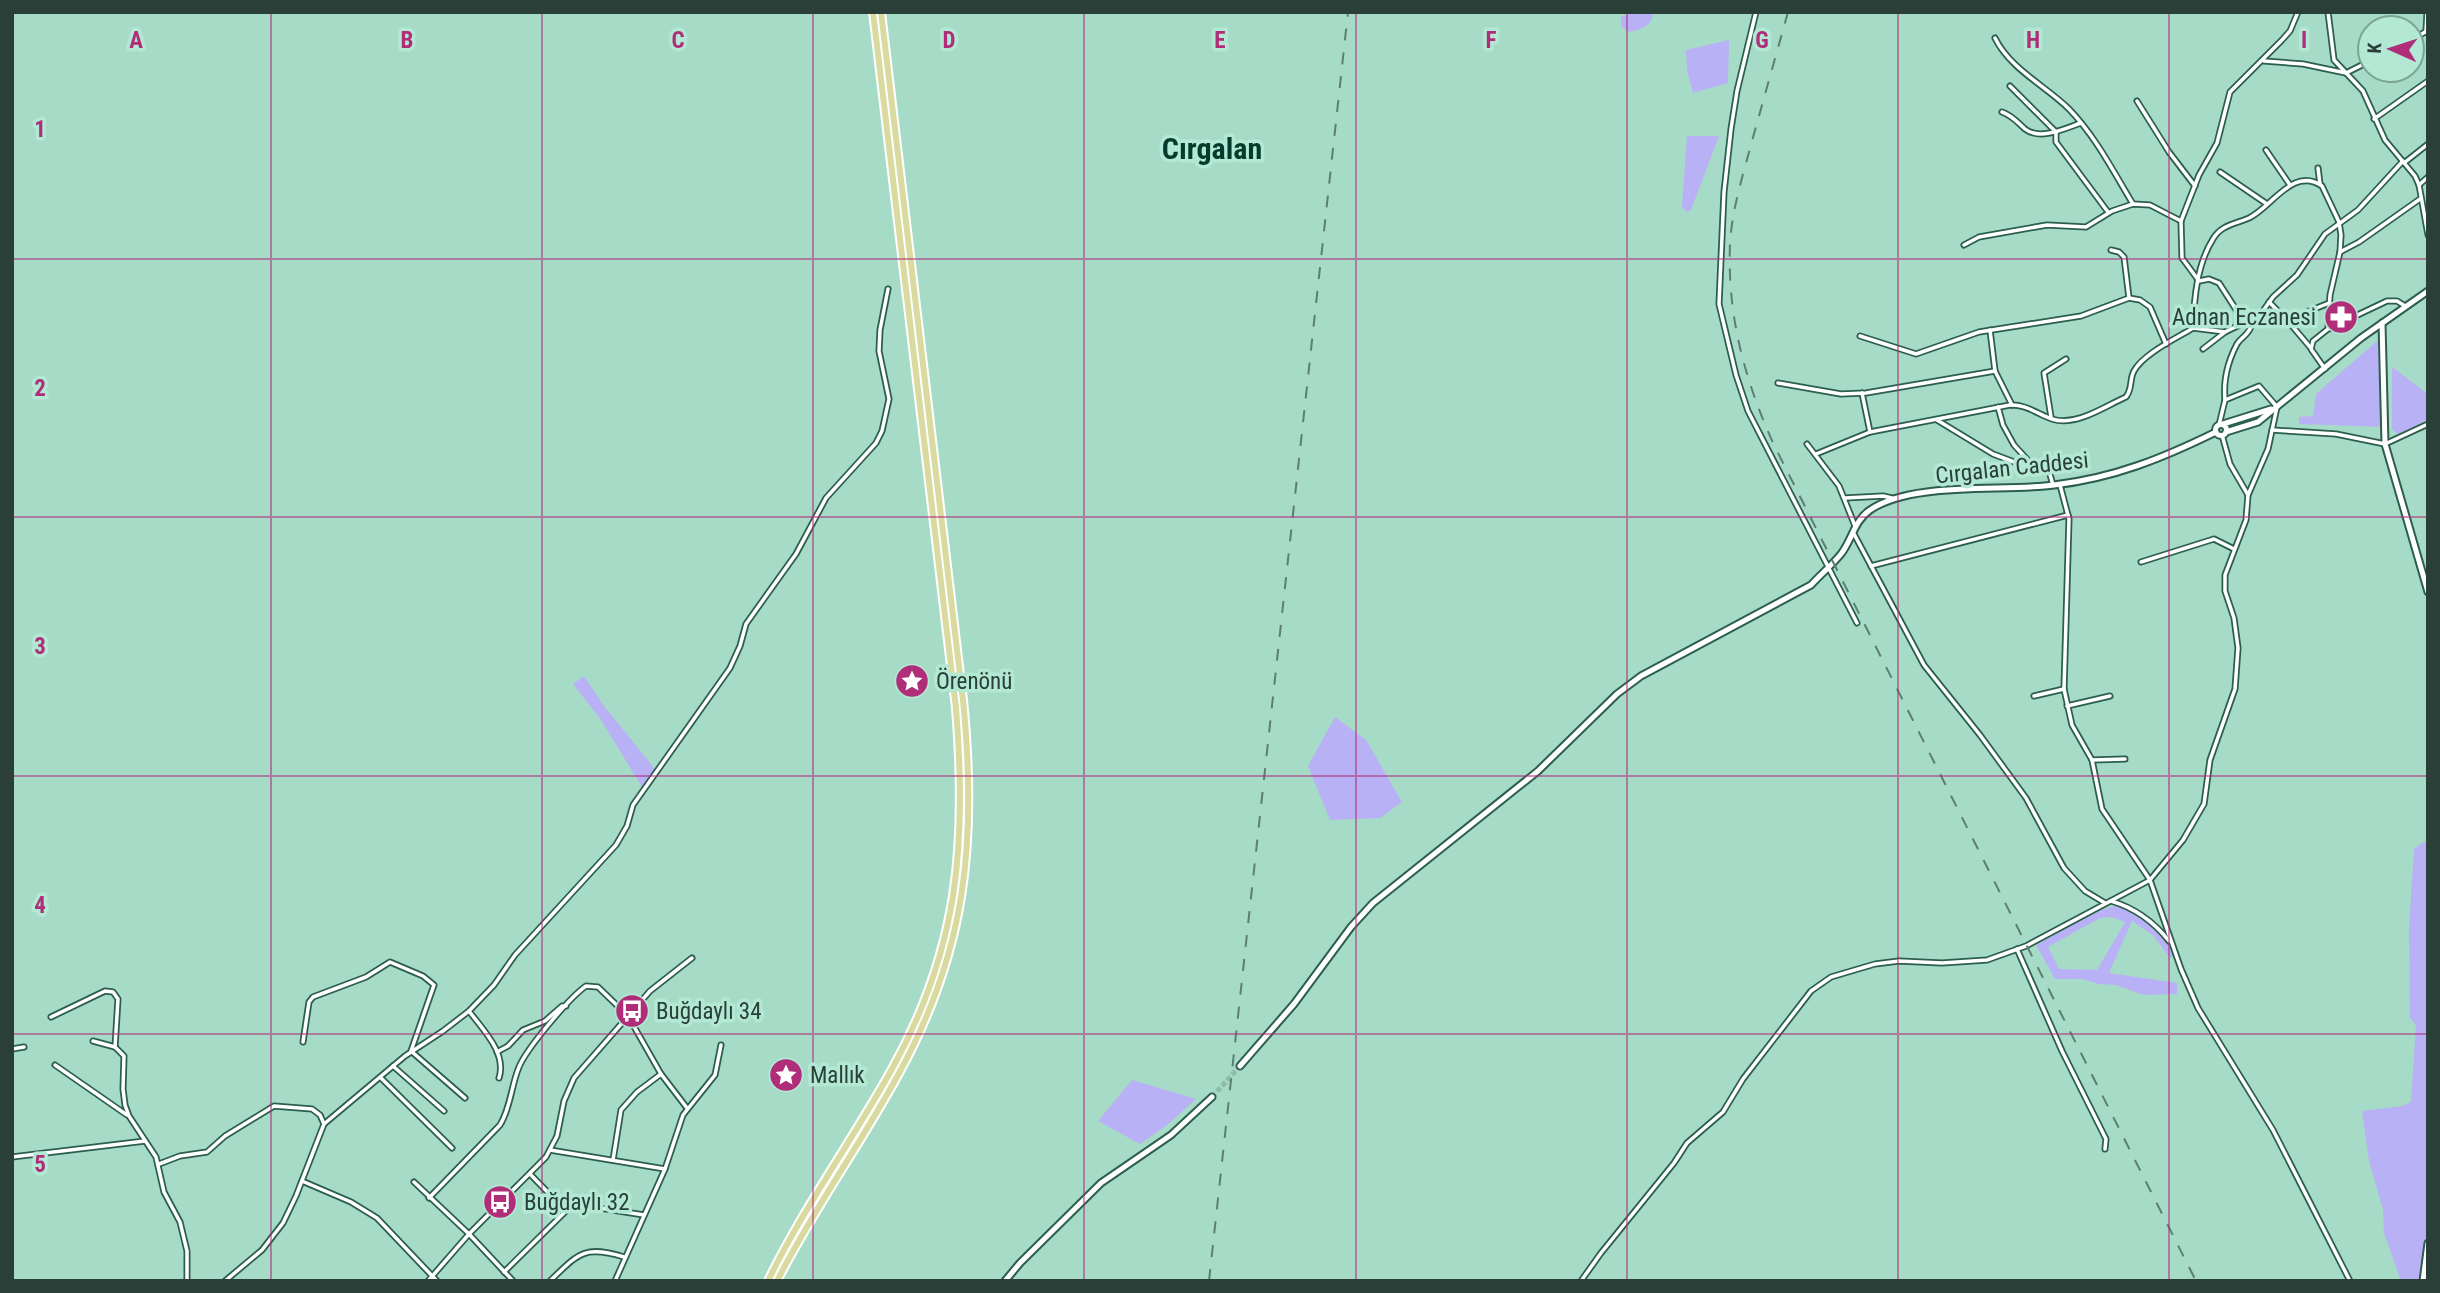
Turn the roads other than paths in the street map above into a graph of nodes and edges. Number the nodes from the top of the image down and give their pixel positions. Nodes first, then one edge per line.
1 (873, 12) edge
2 (881, 12) edge
3 (1756, 12) edge
4 (2298, 12) edge
5 (2328, 12) edge
6 (2427, 12) edge
7 (2427, 31) edge
8 (1995, 38) dead end
9 (2263, 61) junction
10 (2356, 68) edge
11 (2346, 73) junction
12 (2428, 81) edge
13 (2010, 86) dead end
14 (2137, 102) dead end
15 (2002, 112) dead end
16 (2374, 120) junction
17 (2081, 123) junction
18 (2056, 132) junction
19 (2428, 144) edge
20 (2266, 150) dead end
21 (2403, 162) junction
22 (2318, 168) dead end
23 (2220, 172) dead end
24 (2428, 177) edge
25 (2320, 184) junction
26 (2290, 185) junction
27 (2419, 185) junction
28 (2195, 186) junction
29 (2420, 199) junction
30 (2133, 204) junction
31 (2267, 204) junction
32 (2109, 213) junction
33 (2181, 221) junction
34 (2339, 222) junction
35 (2428, 235) edge
36 (1964, 245) dead end
37 (2111, 250) dead end
38 (2340, 252) junction
39 (2199, 281) junction
40 (888, 289) dead end
41 (2428, 291) edge
42 (2129, 298) junction
43 (2269, 302) junction
44 (2329, 303) junction
45 (2405, 306) junction
46 (2287, 320) junction
47 (2246, 322) junction
48 (2382, 323) junction
49 (2193, 327) junction
50 (2328, 329) junction
51 (1990, 330) junction
52 (2225, 332) junction
53 (1860, 336) dead end
54 (2166, 344) junction
55 (2203, 349) dead end
56 (2311, 349) junction
57 (2066, 359) dead end
58 (2325, 369) junction
59 (1996, 370) junction
60 (1778, 383) dead end
61 (1862, 393) junction
62 (2225, 400) junction
63 (2012, 405) junction
64 (1998, 407) junction
65 (2277, 407) junction
66 (2052, 418) junction
67 (1935, 419) junction
68 (2428, 424) edge
69 (2221, 425) junction
70 (2272, 430) junction
71 (1870, 432) junction
72 (2222, 433) junction
73 (1807, 443) dead end
74 (2385, 444) junction
75 (1816, 454) junction
76 (2035, 468) junction
77 (2060, 485) junction
78 (2053, 486) junction
79 (2248, 495) junction
80 (1845, 498) junction
81 (1896, 499) junction
82 (2068, 516) junction
83 (1854, 529) junction
84 (2235, 550) junction
85 (2141, 562) dead end
86 (1871, 566) junction
87 (1826, 567) junction
88 (2428, 592) edge
89 (1857, 623) dead end
90 (2064, 689) junction
91 (2034, 696) dead end
92 (2110, 696) dead end
93 (2067, 706) junction
94 (2092, 760) junction
95 (2125, 760) dead end
96 (2150, 880) junction
97 (2109, 902) junction
98 (2173, 946) junction
99 (2017, 949) junction
100 (692, 958) dead end
101 (566, 1006) junction
102 (469, 1011) junction
103 (628, 1016) junction
104 (51, 1017) dead end
105 (93, 1041) dead end
106 (303, 1042) dead end
107 (721, 1045) dead end
108 (24, 1047) dead end
109 (115, 1047) junction
110 (12, 1049) edge
111 (411, 1052) junction
112 (497, 1052) junction
113 (55, 1065) dead end
114 (393, 1066) junction
115 (1240, 1066) tunnel mouth
116 (662, 1074) junction
117 (381, 1078) junction
118 (499, 1078) dead end
119 (1212, 1097) tunnel mouth
120 (466, 1098) dead end
121 (687, 1108) junction
122 (444, 1111) dead end
123 (129, 1116) junction
124 (324, 1124) junction
125 (145, 1140) junction
126 (453, 1148) dead end
127 (2105, 1149) dead end
128 (550, 1150) junction
129 (12, 1157) edge
130 (613, 1160) junction
131 (159, 1164) junction
132 (665, 1169) junction
133 (530, 1174) junction
134 (302, 1181) junction
135 (414, 1182) dead end
136 (429, 1198) junction
137 (565, 1210) junction
138 (644, 1215) junction
139 (469, 1234) junction
140 (2428, 1243) edge
141 (625, 1257) junction
142 (504, 1272) junction
143 (432, 1275) junction
144 (187, 1281) edge
145 (225, 1281) edge
146 (428, 1281) edge
147 (438, 1281) edge
148 (513, 1281) edge
149 (550, 1281) edge
150 (615, 1281) edge
151 (768, 1281) edge
152 (777, 1281) edge
153 (1005, 1281) edge
154 (1581, 1281) edge
155 (2350, 1281) edge
156 (2423, 1281) edge

1 - 151 highway
2 - 152 highway
3 - 87 street
4 - 9 street
5 - 11 street
6 - 7 street
8 - 17 street
9 - 11 street
9 - 28 street
10 - 11 street
11 - 16 street
12 - 16 street
13 - 18 street
14 - 28 street
15 - 18 street
16 - 21 street
17 - 18 street
17 - 30 street
18 - 32 street
19 - 21 street
20 - 26 street
21 - 27 street
21 - 34 street
22 - 25 street
23 - 31 street
24 - 27 street
25 - 26 street
25 - 34 street
26 - 31 street
27 - 29 street
28 - 33 street
29 - 35 street
29 - 38 street
30 - 32 street
30 - 33 street
31 - 39 street
32 - 36 street
33 - 39 street
34 - 38 street
34 - 43 street
37 - 42 street
38 - 44 street
39 - 47 street
39 - 49 street
40 - 102 street
41 - 45 street, Cırgalan Caddesi
42 - 51 street
42 - 54 street
43 - 46 street
43 - 47 street
44 - 46 street
44 - 50 street
45 - 48 street, Cırgalan Caddesi
45 - 50 street
46 - 56 street
47 - 52 street
47 - 62 street
48 - 58 street, Cırgalan Caddesi
48 - 74 street
49 - 52 street
49 - 54 street
50 - 56 street
51 - 53 street
51 - 59 street
52 - 55 street
54 - 66 street
56 - 58 street
57 - 66 street
58 - 65 street, Cırgalan Caddesi
59 - 61 street
59 - 63 street
60 - 61 street
61 - 71 street
62 - 65 street
62 - 69 street
63 - 64 street
63 - 66 street
64 - 67 street
64 - 76 street
65 - 69 street, Cırgalan Caddesi
65 - 70 street
65 - 72 street, Cırgalan Caddesi
67 - 71 street
67 - 76 street
68 - 74 street
69 - 72 street
69 - 72 street
70 - 74 street
70 - 79 street
71 - 75 street
72 - 77 street, Cırgalan Caddesi
72 - 79 street
73 - 75 street
74 - 88 street
75 - 80 street
76 - 78 street
77 - 78 street, Cırgalan Caddesi
77 - 82 street
78 - 81 street, Cırgalan Caddesi
79 - 84 street
80 - 81 street
80 - 83 street
81 - 83 street, Cırgalan Caddesi
82 - 86 street
82 - 90 street
83 - 86 street
83 - 87 street, Cırgalan Caddesi
84 - 85 street
84 - 96 street
86 - 97 street
87 - 89 street
87 - 115 street
90 - 91 street
90 - 93 street
92 - 93 street
93 - 94 street
94 - 95 street
94 - 96 street
96 - 97 street
96 - 98 street
97 - 98 street
97 - 99 street
98 - 155 street
99 - 127 street
99 - 154 street
100 - 103 street
101 - 103 street
101 - 112 street
101 - 136 street
102 - 111 street
102 - 112 street
103 - 116 street
103 - 128 street
104 - 109 street
105 - 109 street
106 - 111 street
107 - 121 street
108 - 110 street
109 - 123 street
111 - 114 street
111 - 120 street
112 - 118 street
113 - 123 street
114 - 117 street
114 - 122 street
116 - 121 street
116 - 130 street
117 - 124 street
117 - 126 street
119 - 153 street
121 - 132 street
123 - 125 street
124 - 131 street
124 - 134 street
125 - 129 street
125 - 131 street
128 - 130 street
128 - 133 street
130 - 132 street
131 - 144 street
132 - 138 street
133 - 137 street
133 - 139 street
134 - 143 street
134 - 145 street
135 - 136 street
136 - 139 street
137 - 138 street
137 - 142 street
138 - 141 street
139 - 142 street
139 - 143 street
140 - 156 street
141 - 149 street
141 - 150 street
142 - 148 street
143 - 146 street
143 - 147 street

